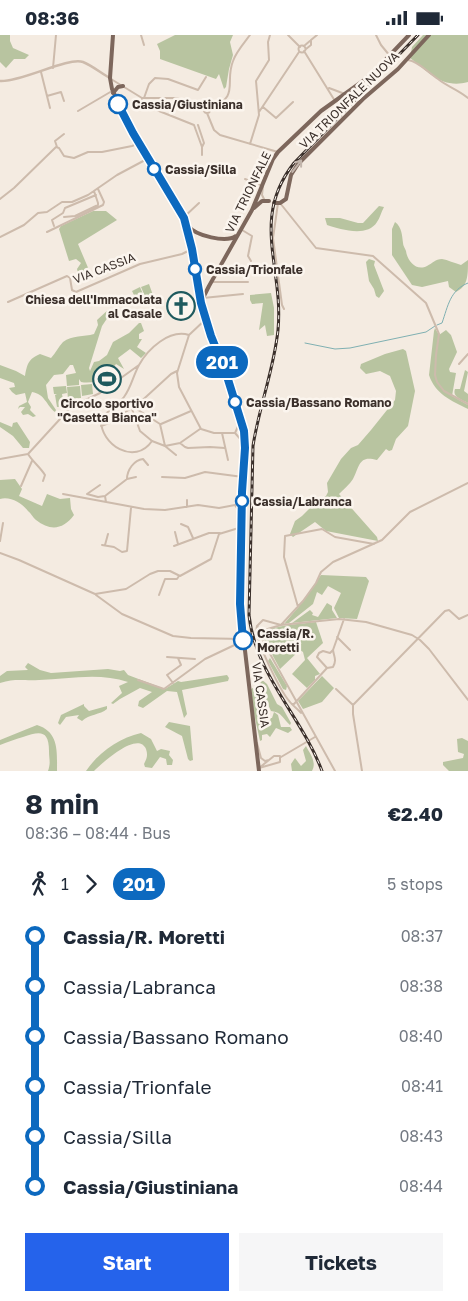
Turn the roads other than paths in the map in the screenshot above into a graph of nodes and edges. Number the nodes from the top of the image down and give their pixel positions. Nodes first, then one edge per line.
1 (56, 35) edge
2 (113, 35) edge
3 (141, 35) edge
4 (250, 35) edge
5 (270, 35) edge
6 (288, 35) edge
7 (317, 35) edge
8 (376, 35) edge
9 (410, 35) edge
10 (428, 35) edge
11 (311, 41) junction
12 (144, 45) dead end
13 (303, 46) junction
14 (300, 47) junction
15 (305, 50) junction
16 (299, 52) junction
17 (413, 52) junction
18 (390, 56) junction
19 (406, 60) junction
20 (413, 60) junction
21 (53, 68) junction
22 (41, 71) junction
23 (206, 77) dead end
24 (110, 79) junction
25 (0, 81) edge
26 (123, 87) junction
27 (327, 87) junction
28 (113, 92) junction
29 (346, 94) junction
30 (47, 96) junction
31 (143, 98) junction
32 (468, 98) edge
33 (64, 101) dead end
34 (335, 101) junction
35 (293, 102) dead end
36 (263, 107) junction
37 (50, 108) dead end
38 (204, 109) junction
39 (209, 109) junction
40 (78, 111) dead end
41 (259, 112) junction
42 (207, 113) junction
43 (198, 125) dead end
44 (64, 134) dead end
45 (138, 143) junction
46 (250, 144) junction
47 (57, 147) junction
48 (202, 147) junction
49 (278, 153) junction
50 (202, 155) dead end
51 (148, 159) junction
52 (244, 179) dead end
53 (263, 185) junction
54 (98, 189) junction
55 (94, 191) junction
56 (96, 195) junction
57 (0, 199) edge
58 (268, 201) joint
59 (199, 203) dead end
60 (277, 203) junction
61 (70, 205) junction
62 (73, 209) dead end
63 (252, 210) junction
64 (64, 217) dead end
65 (184, 217) junction
66 (186, 224) junction
67 (54, 226) dead end
68 (241, 229) junction
69 (47, 232) dead end
70 (200, 234) junction
71 (238, 235) junction
72 (0, 237) edge
73 (225, 239) junction
74 (191, 243) junction
75 (192, 249) junction
76 (230, 250) junction
77 (251, 261) dead end
78 (211, 282) junction
79 (248, 282) dead end
80 (201, 295) junction
81 (243, 295) dead end
82 (8, 301) dead end
83 (203, 308) joint
84 (284, 309) dead end
85 (206, 319) junction
86 (189, 335) junction
87 (213, 341) junction
88 (223, 350) junction
89 (468, 353) edge
90 (219, 354) junction
91 (459, 364) dead end
92 (139, 365) junction
93 (231, 367) junction
94 (224, 369) junction
95 (177, 371) junction
96 (229, 384) junction
97 (468, 404) edge
98 (133, 408) junction
99 (191, 411) junction
100 (241, 421) junction
101 (160, 424) junction
102 (101, 426) junction
103 (201, 429) junction
104 (222, 433) junction
105 (235, 433) junction
106 (152, 441) junction
107 (180, 443) junction
108 (245, 443) junction
109 (165, 446) junction
110 (225, 448) junction
111 (28, 454) junction
112 (176, 455) dead end
113 (0, 459) edge
114 (228, 460) dead end
115 (32, 461) junction
116 (148, 465) dead end
117 (136, 477) dead end
118 (162, 477) dead end
119 (244, 477) junction
120 (128, 479) junction
121 (43, 481) dead end
122 (468, 483) edge
123 (100, 485) dead end
124 (21, 486) dead end
125 (63, 493) dead end
126 (105, 496) junction
127 (187, 500) dead end
128 (106, 502) junction
129 (131, 507) junction
130 (187, 507) junction
131 (242, 513) junction
132 (3, 523) dead end
133 (181, 524) dead end
134 (242, 527) junction
135 (175, 532) dead end
136 (220, 533) junction
137 (108, 534) dead end
138 (193, 538) junction
139 (0, 541) edge
140 (178, 544) junction
141 (374, 544) junction
142 (174, 546) dead end
143 (0, 553) edge
144 (179, 576) junction
145 (95, 594) junction
146 (159, 595) dead end
147 (298, 607) junction
148 (468, 615) edge
149 (344, 619) junction
150 (281, 625) junction
151 (257, 626) junction
152 (261, 631) junction
153 (337, 637) junction
154 (419, 639) junction
155 (243, 640) junction
156 (264, 643) junction
157 (260, 644) junction
158 (333, 650) junction
159 (350, 650) dead end
160 (271, 655) junction
161 (167, 657) dead end
162 (266, 657) junction
163 (178, 658) junction
164 (195, 659) dead end
165 (327, 669) junction
166 (138, 680) dead end
167 (173, 683) junction
168 (336, 689) dead end
169 (290, 690) junction
170 (284, 693) junction
171 (468, 700) edge
172 (296, 702) junction
173 (292, 704) junction
174 (354, 705) junction
175 (303, 714) junction
176 (315, 737) junction
177 (257, 742) junction
178 (274, 755) junction
179 (281, 757) junction
180 (269, 760) junction
181 (278, 763) junction
182 (268, 766) junction
183 (259, 769) edge
184 (264, 771) edge
185 (335, 771) edge
186 (362, 771) edge

1 - 21 street
2 - 24 main road
3 - 12 street
4 - 39 street
5 - 41 street
6 - 14 street
7 - 11 street
8 - 18 street
9 - 18 main road, VIA TRIONFALE
10 - 17 main road, VIA TRIONFALE NUOVA
11 - 13 street
11 - 15 street
13 - 14 street
13 - 15 street
14 - 16 street
15 - 16 street
15 - 27 street
16 - 36 street
17 - 19 main road, VIA TRIONFALE NUOVA
17 - 20 street
18 - 29 main road, VIA TRIONFALE
19 - 20 street
60 -> 19 main road, VIA TRIONFALE NUOVA
20 - 32 street
21 - 22 street
21 - 24 street
22 - 25 street
22 - 30 street
23 - 31 street
24 - 26 street
24 - 28 main road
26 - 28 main road
26 - 31 street
27 - 29 street
27 - 34 street
28 - 40 street
28 - 45 main road
29 - 34 main road, VIA TRIONFALE
30 - 33 street
30 - 37 street
31 - 38 street
31 - 48 street
34 - 49 main road, VIA TRIONFALE
35 - 36 street
36 - 41 street
38 - 39 street
38 - 42 street
39 - 42 street
41 - 46 street
42 - 46 street
43 - 48 street
44 - 47 street
45 - 47 street
45 - 51 main road
46 - 49 street
47 - 57 street
48 - 50 street
49 - 53 main road, VIA TRIONFALE
51 - 54 street
51 - 65 main road
52 - 53 street
53 - 58 street
53 - 63 main road, VIA TRIONFALE
54 - 55 street
54 - 69 street
55 - 56 street
55 - 72 street
56 - 61 street
56 - 64 street
58 - 63 main road
59 - 65 street
60 - 84 street
60 - 97 street
61 - 62 street
61 - 67 street
63 - 68 main road, VIA TRIONFALE
65 - 66 main road
66 - 70 main road
66 - 74 main road
68 - 71 main road, VIA TRIONFALE
68 - 77 street
70 - 73 main road
70 - 74 main road
71 - 73 main road
71 - 76 main road, VIA TRIONFALE
73 - 76 main road
74 - 75 main road
75 - 80 main road
75 - 82 street, VIA CASSIA
76 - 78 main road, VIA TRIONFALE
78 - 79 street
78 - 80 main road, VIA TRIONFALE
80 - 81 street
80 - 83 main road, VIA TRIONFALE
83 - 85 main road, VIA CASSIA
85 - 86 street
85 - 87 main road, VIA CASSIA
86 - 92 street
86 - 95 street
87 - 88 main road
87 - 90 main road, VIA CASSIA
88 - 90 main road
88 - 93 main road
89 - 91 street
90 - 94 main road, VIA CASSIA
92 - 102 street
92 - 111 street
93 - 94 main road
93 - 96 main road, VIA CASSIA
94 - 96 main road, VIA CASSIA
95 - 98 street
95 - 99 street
96 - 100 main road, VIA CASSIA
98 - 101 street
98 - 102 street
98 - 106 street
99 - 101 street
99 - 103 street
100 - 105 street
100 - 108 main road, VIA CASSIA
101 - 109 street
102 - 106 street
103 - 104 street
103 - 107 street
104 - 105 street
104 - 110 street
105 - 108 street
106 - 109 street
107 - 109 street
107 - 110 street
108 - 119 main road, VIA CASSIA
109 - 112 street
110 - 114 street
111 - 113 street
111 - 115 street
115 - 121 street
115 - 124 street
116 - 120 street
117 - 120 street
118 - 119 street
119 - 131 main road, VIA CASSIA
120 - 126 street
122 - 141 street
123 - 126 street
125 - 128 street
126 - 128 street
127 - 130 street
128 - 129 street
129 - 130 street
129 - 137 street
130 - 131 street
131 - 134 main road, VIA CASSIA
132 - 139 street
133 - 138 street
134 - 136 street
134 - 155 main road, VIA CASSIA
135 - 140 street
136 - 138 street
136 - 144 street
138 - 140 street
140 - 142 street
141 - 147 street
141 - 147 street
143 - 145 street
144 - 145 street
144 - 146 street
145 - 155 street
147 - 150 street
148 - 154 street
149 - 150 street
149 - 153 street
149 - 154 street
150 - 151 street
150 - 152 street
151 - 152 street
151 - 157 street
152 - 156 street
153 - 158 street
153 - 159 street
154 - 171 street
154 - 174 street
155 - 167 street
155 - 177 main road, VIA CASSIA
156 - 157 street
156 - 160 street
157 - 162 street
158 - 165 street
158 - 165 street
160 - 162 street
160 - 169 street
161 - 163 street
162 - 170 street
163 - 164 street
163 - 167 street
165 - 172 street
166 - 167 street
168 - 174 street
169 - 170 street
169 - 172 street
170 - 173 street
172 - 173 street
172 - 175 street
173 - 175 street
174 - 186 street
175 - 176 street
176 - 179 street
176 - 185 street
177 - 180 street
177 - 183 main road, VIA CASSIA
178 - 179 street
178 - 180 street
178 - 181 street
179 - 181 street
180 - 183 street
181 - 182 street
182 - 183 street
182 - 184 street

